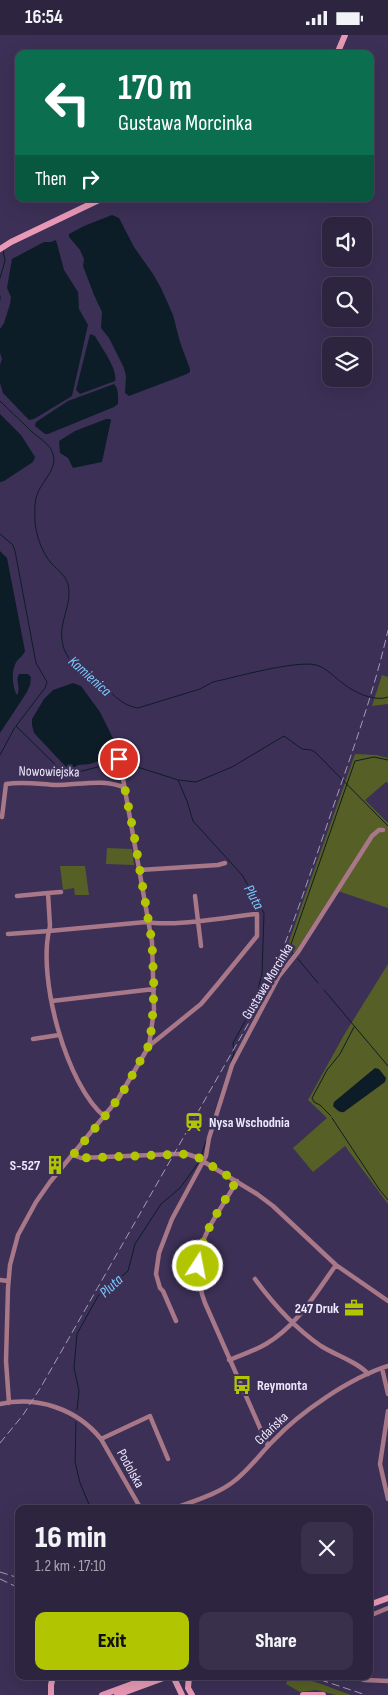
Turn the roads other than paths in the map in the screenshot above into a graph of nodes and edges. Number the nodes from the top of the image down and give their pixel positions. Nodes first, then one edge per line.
1 (345, 35) edge
2 (338, 50) edge
3 (96, 202) edge
4 (2, 247) edge
5 (118, 745) dead end
6 (125, 788) junction
7 (2, 817) dead end
8 (383, 831) dead end
9 (225, 863) dead end
10 (140, 870) junction
11 (61, 892) dead end
12 (48, 893) junction
13 (18, 895) dead end
14 (196, 896) dead end
15 (198, 921) junction
16 (149, 923) junction
17 (49, 931) junction
18 (8, 934) dead end
19 (201, 946) dead end
20 (154, 989) junction
21 (52, 1001) junction
22 (59, 1035) junction
23 (33, 1039) dead end
24 (149, 1045) junction
25 (105, 1117) junction
26 (73, 1155) junction
27 (201, 1160) junction
28 (236, 1181) junction
29 (336, 1265) junction
30 (255, 1279) dead end
31 (0, 1280) edge
32 (8, 1281) junction
33 (388, 1301) edge
34 (176, 1321) dead end
35 (292, 1323) junction
36 (229, 1360) junction
37 (388, 1366) edge
38 (382, 1368) junction
39 (368, 1374) junction
40 (388, 1394) edge
41 (9, 1403) junction
42 (0, 1404) edge
43 (388, 1411) edge
44 (101, 1439) junction
45 (268, 1446) junction
46 (168, 1459) dead end
47 (388, 1499) edge
48 (139, 1505) edge
49 (183, 1505) edge
50 (388, 1594) edge
51 (388, 1598) edge
52 (373, 1600) edge
53 (373, 1604) edge
54 (388, 1608) edge
55 (373, 1614) edge
56 (52, 1680) edge
57 (145, 1680) edge
58 (156, 1680) edge
59 (175, 1680) edge
60 (189, 1680) edge
61 (366, 1680) edge
62 (388, 1681) edge
63 (178, 1687) junction
64 (124, 1690) junction
65 (50, 1695) edge
66 (102, 1695) edge
67 (117, 1695) edge
68 (174, 1695) edge
69 (182, 1695) edge
70 (192, 1695) edge
71 (303, 1695) edge
72 (323, 1695) edge

1 - 2 main road
3 - 4 main road
5 - 6 street
6 - 7 street, Nowowiejska
6 - 10 street
8 - 27 street, Gustawa Morcinka
9 - 10 street
10 - 16 street
11 - 12 street
12 - 13 street
12 - 17 street
14 - 15 street
15 - 16 street
15 - 19 street
15 - 24 street
16 - 17 street
16 - 20 street
17 - 18 street
17 - 21 street
20 - 21 street
20 - 24 street
21 - 22 street
22 - 23 street
22 - 25 street
24 - 25 street
25 - 26 street
26 - 27 street
26 - 32 street
27 - 28 street
27 - 34 street, Gustawa Morcinka
28 - 29 street
28 - 36 street
29 - 33 street
29 - 35 street
30 - 35 street
31 - 32 street
32 - 41 street
35 - 36 street
35 - 39 street
36 - 45 street
37 - 38 street, Gdańska
38 - 39 street, Gdańska
38 - 40 street
39 - 45 street, Gdańska
41 - 42 street
41 - 44 street, Podolska
43 - 47 street
44 - 46 street, Podolska
44 - 48 street, Podolska
45 - 49 street, Gdańska
50 - 52 main road
51 - 53 main road
54 - 55 street
56 - 65 main road
57 - 64 main road
58 - 64 main road
59 - 63 main road
60 - 70 main road
61 - 62 street
63 - 68 main road
63 - 69 main road
64 - 66 main road
64 - 67 main road
71 - 72 main road

